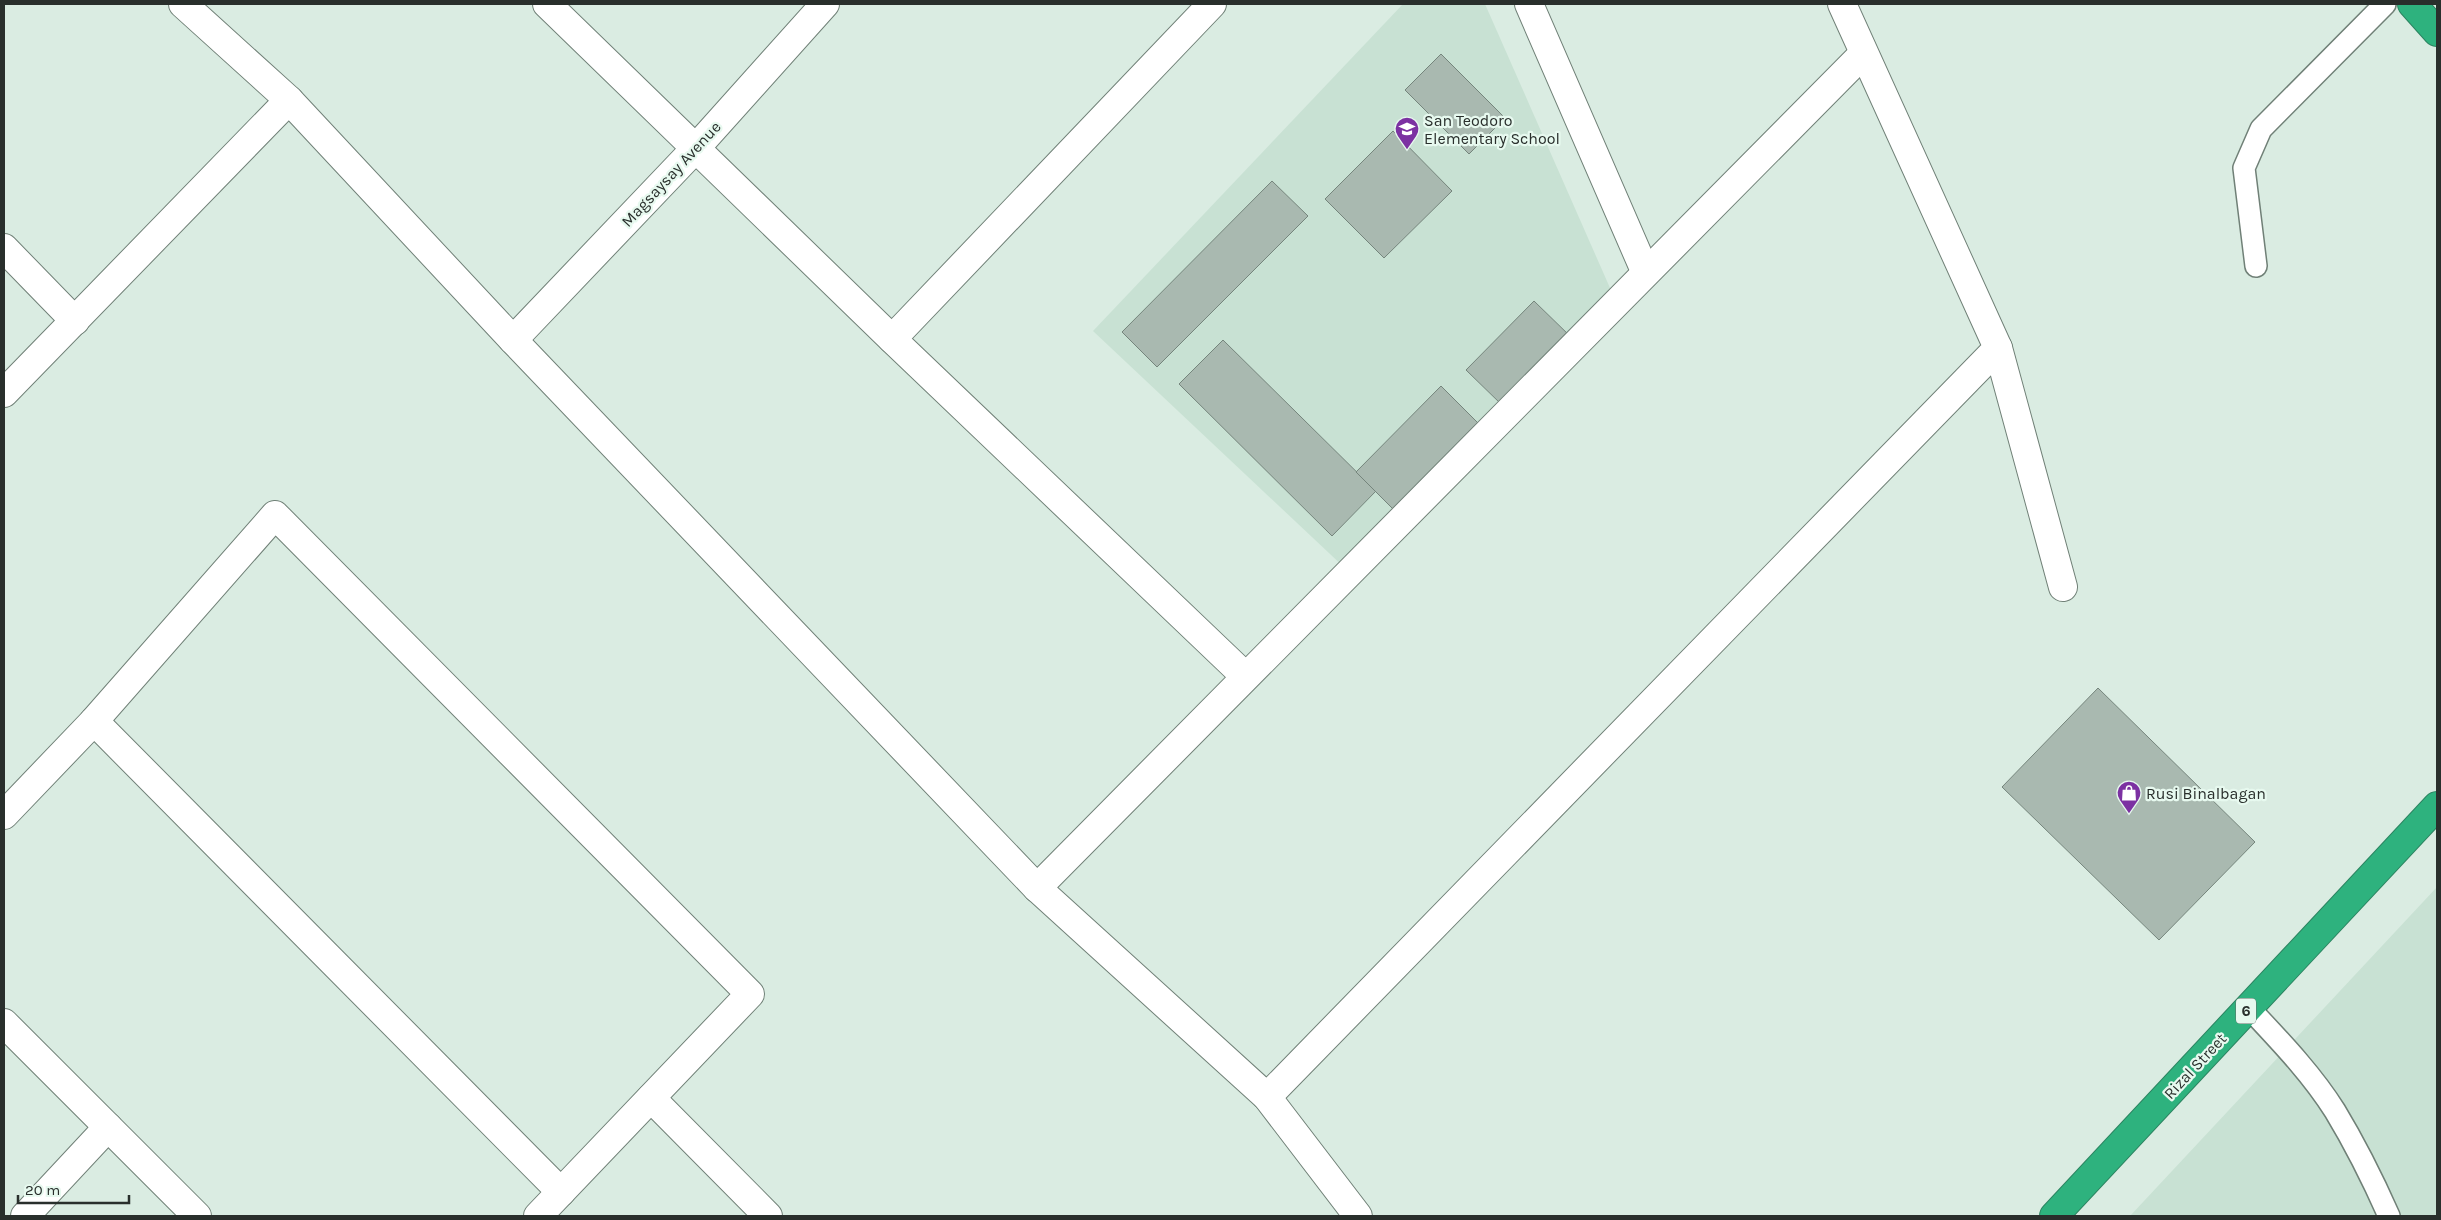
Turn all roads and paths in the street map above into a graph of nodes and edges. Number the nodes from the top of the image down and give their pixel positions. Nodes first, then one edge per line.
1 (183, 4) edge
2 (547, 4) edge
3 (825, 4) edge
4 (1212, 4) edge
5 (1529, 4) edge
6 (1842, 4) edge
7 (2385, 4) edge
8 (2412, 4) edge
9 (2437, 32) edge
10 (1863, 54) junction
11 (289, 100) junction
12 (695, 149) junction
13 (4, 248) edge
14 (2256, 266) dead end
15 (1645, 271) junction
16 (75, 321) junction
17 (892, 339) junction
18 (513, 340) junction
19 (1998, 348) junction
20 (4, 393) edge
21 (2063, 587) dead end
22 (1246, 676) junction
23 (94, 721) junction
24 (2437, 806) edge
25 (4, 815) edge
26 (1037, 888) junction
27 (2249, 1008) junction
28 (4, 1023) edge
29 (1266, 1097) junction
30 (651, 1098) junction
31 (108, 1127) junction
32 (561, 1192) junction
33 (25, 1216) edge
34 (197, 1216) edge
35 (538, 1216) edge
36 (768, 1216) edge
37 (1358, 1216) edge
38 (2054, 1216) edge
39 (2389, 1216) edge

1 - 11 street
2 - 12 street
3 - 12 street, Magsaysay Avenue
4 - 17 street
5 - 15 street
6 - 10 street
7 - 14 lane
8 - 9 highway
10 - 15 street
10 - 19 street
11 - 16 street
11 - 18 street
12 - 17 street
12 - 18 street, Magsaysay Avenue
13 - 16 street
15 - 22 street
16 - 20 street
17 - 22 street
18 - 26 street
19 - 21 street
19 - 29 street
22 - 26 street
23 - 25 street
23 - 30 street
23 - 32 street
24 - 27 highway, Rizal Street / 6
26 - 29 street
27 - 38 highway, Rizal Street / 6
27 - 39 lane
28 - 31 street
29 - 37 street
30 - 32 street
30 - 36 street
31 - 33 street
31 - 34 street
32 - 35 street

